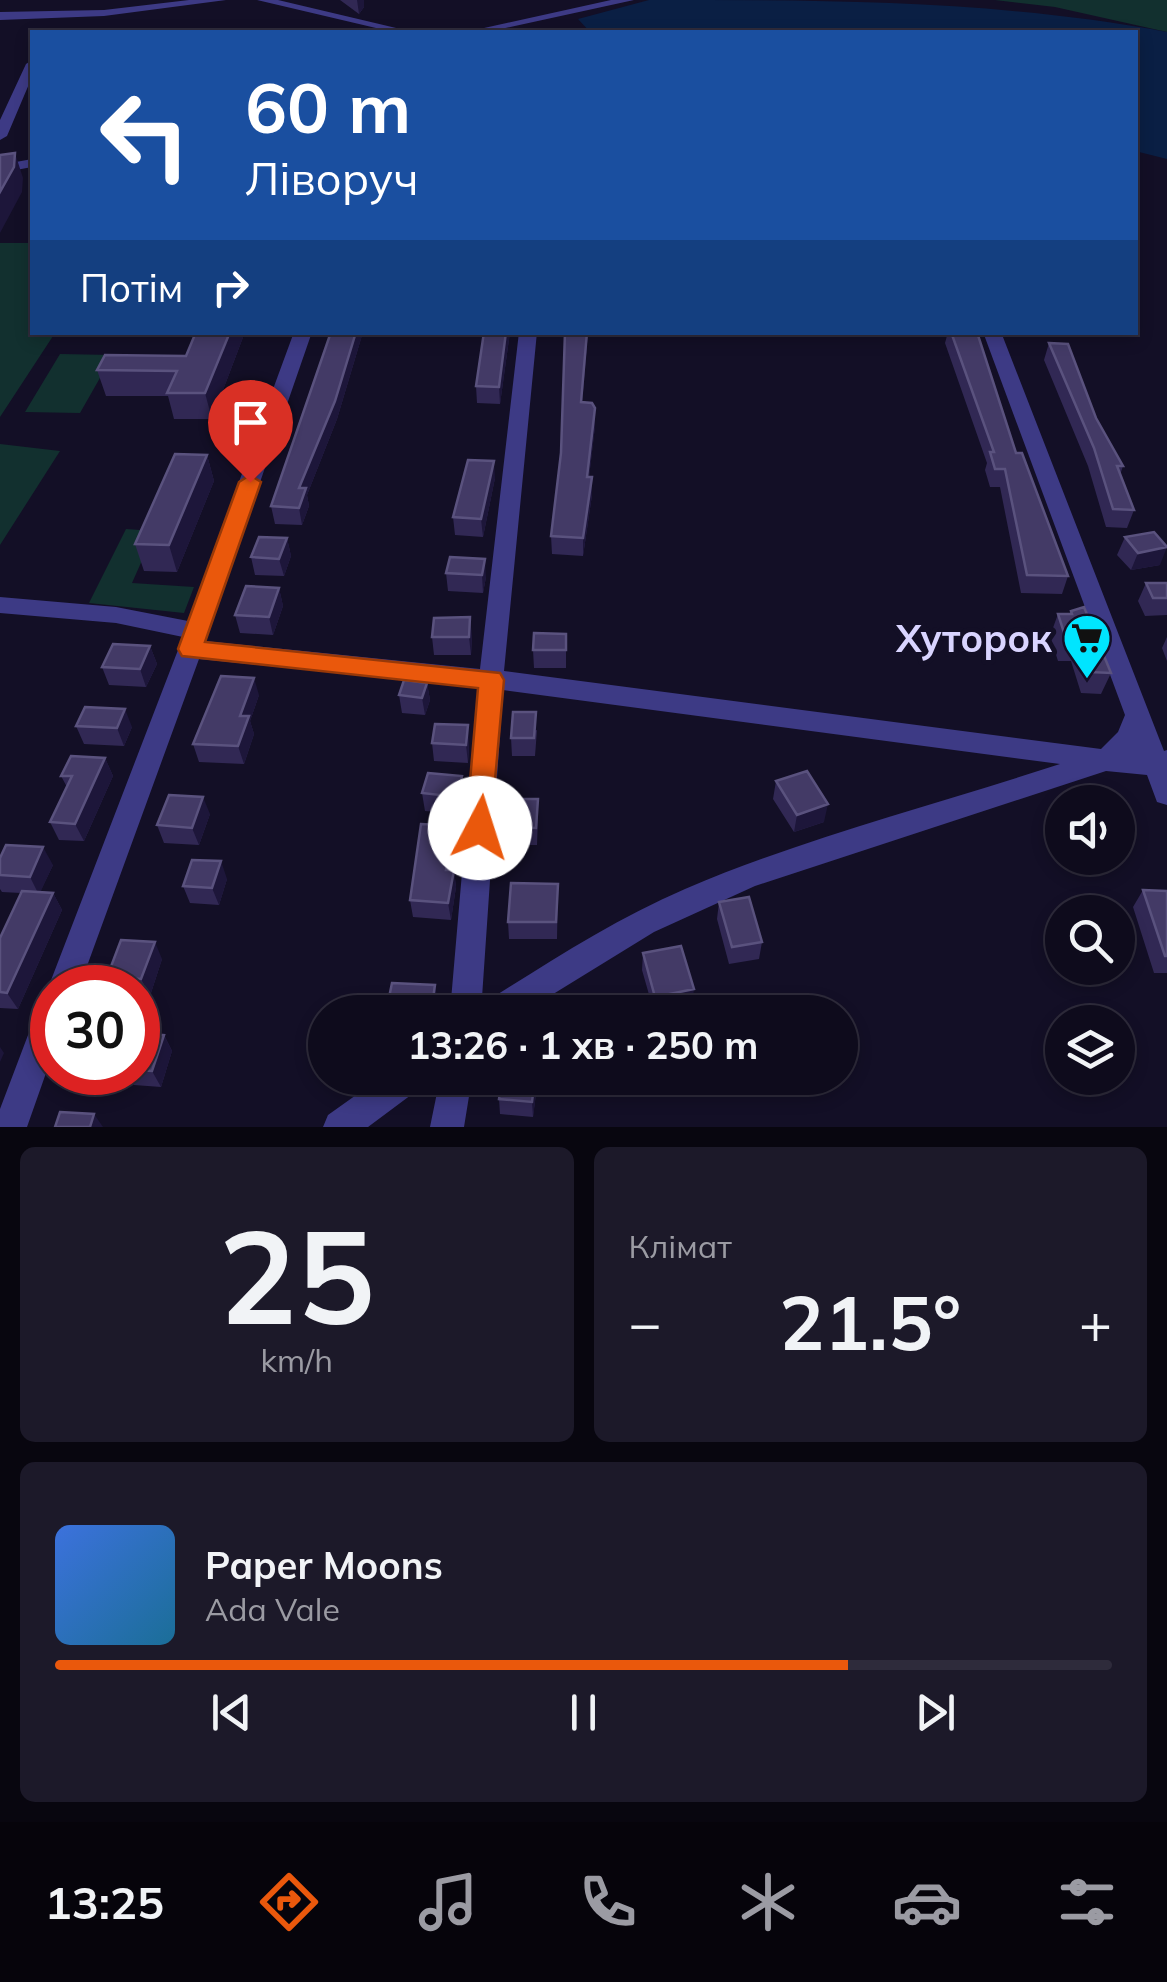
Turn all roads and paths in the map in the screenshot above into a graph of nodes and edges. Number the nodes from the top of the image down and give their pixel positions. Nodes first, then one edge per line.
1 (84, 0) edge
2 (220, 0) edge
3 (264, 0) edge
4 (316, 0) edge
5 (628, 0) edge
6 (317, 14) junction
7 (0, 16) edge
8 (63, 16) junction
9 (48, 30) edge
10 (397, 30) edge
11 (482, 30) edge
12 (30, 68) edge
13 (0, 136) edge
14 (30, 163) edge
15 (0, 169) edge
16 (302, 335) edge
17 (528, 335) edge
18 (993, 335) edge
19 (0, 605) edge
20 (194, 640) junction
21 (492, 680) junction
22 (1137, 716) junction
23 (1106, 760) junction
24 (1161, 763) edge
25 (1167, 794) edge
26 (71, 965) edge
27 (466, 995) edge
28 (524, 995) edge
29 (30, 1073) edge
30 (383, 1095) edge
31 (453, 1095) edge
32 (10, 1127) edge
33 (340, 1127) edge
34 (447, 1127) edge

1 - 8 street
2 - 8 street
3 - 6 street
4 - 6 street
5 - 11 street
6 - 10 street
7 - 8 street
8 - 9 street
12 - 13 street
14 - 15 street
16 - 20 street
17 - 21 street
18 - 22 street
19 - 20 street
20 - 21 street
20 - 26 street
21 - 23 street
21 - 27 street
22 - 23 street
22 - 24 street
23 - 24 street
23 - 28 street
24 - 25 street
29 - 32 street
30 - 33 street
31 - 34 street

